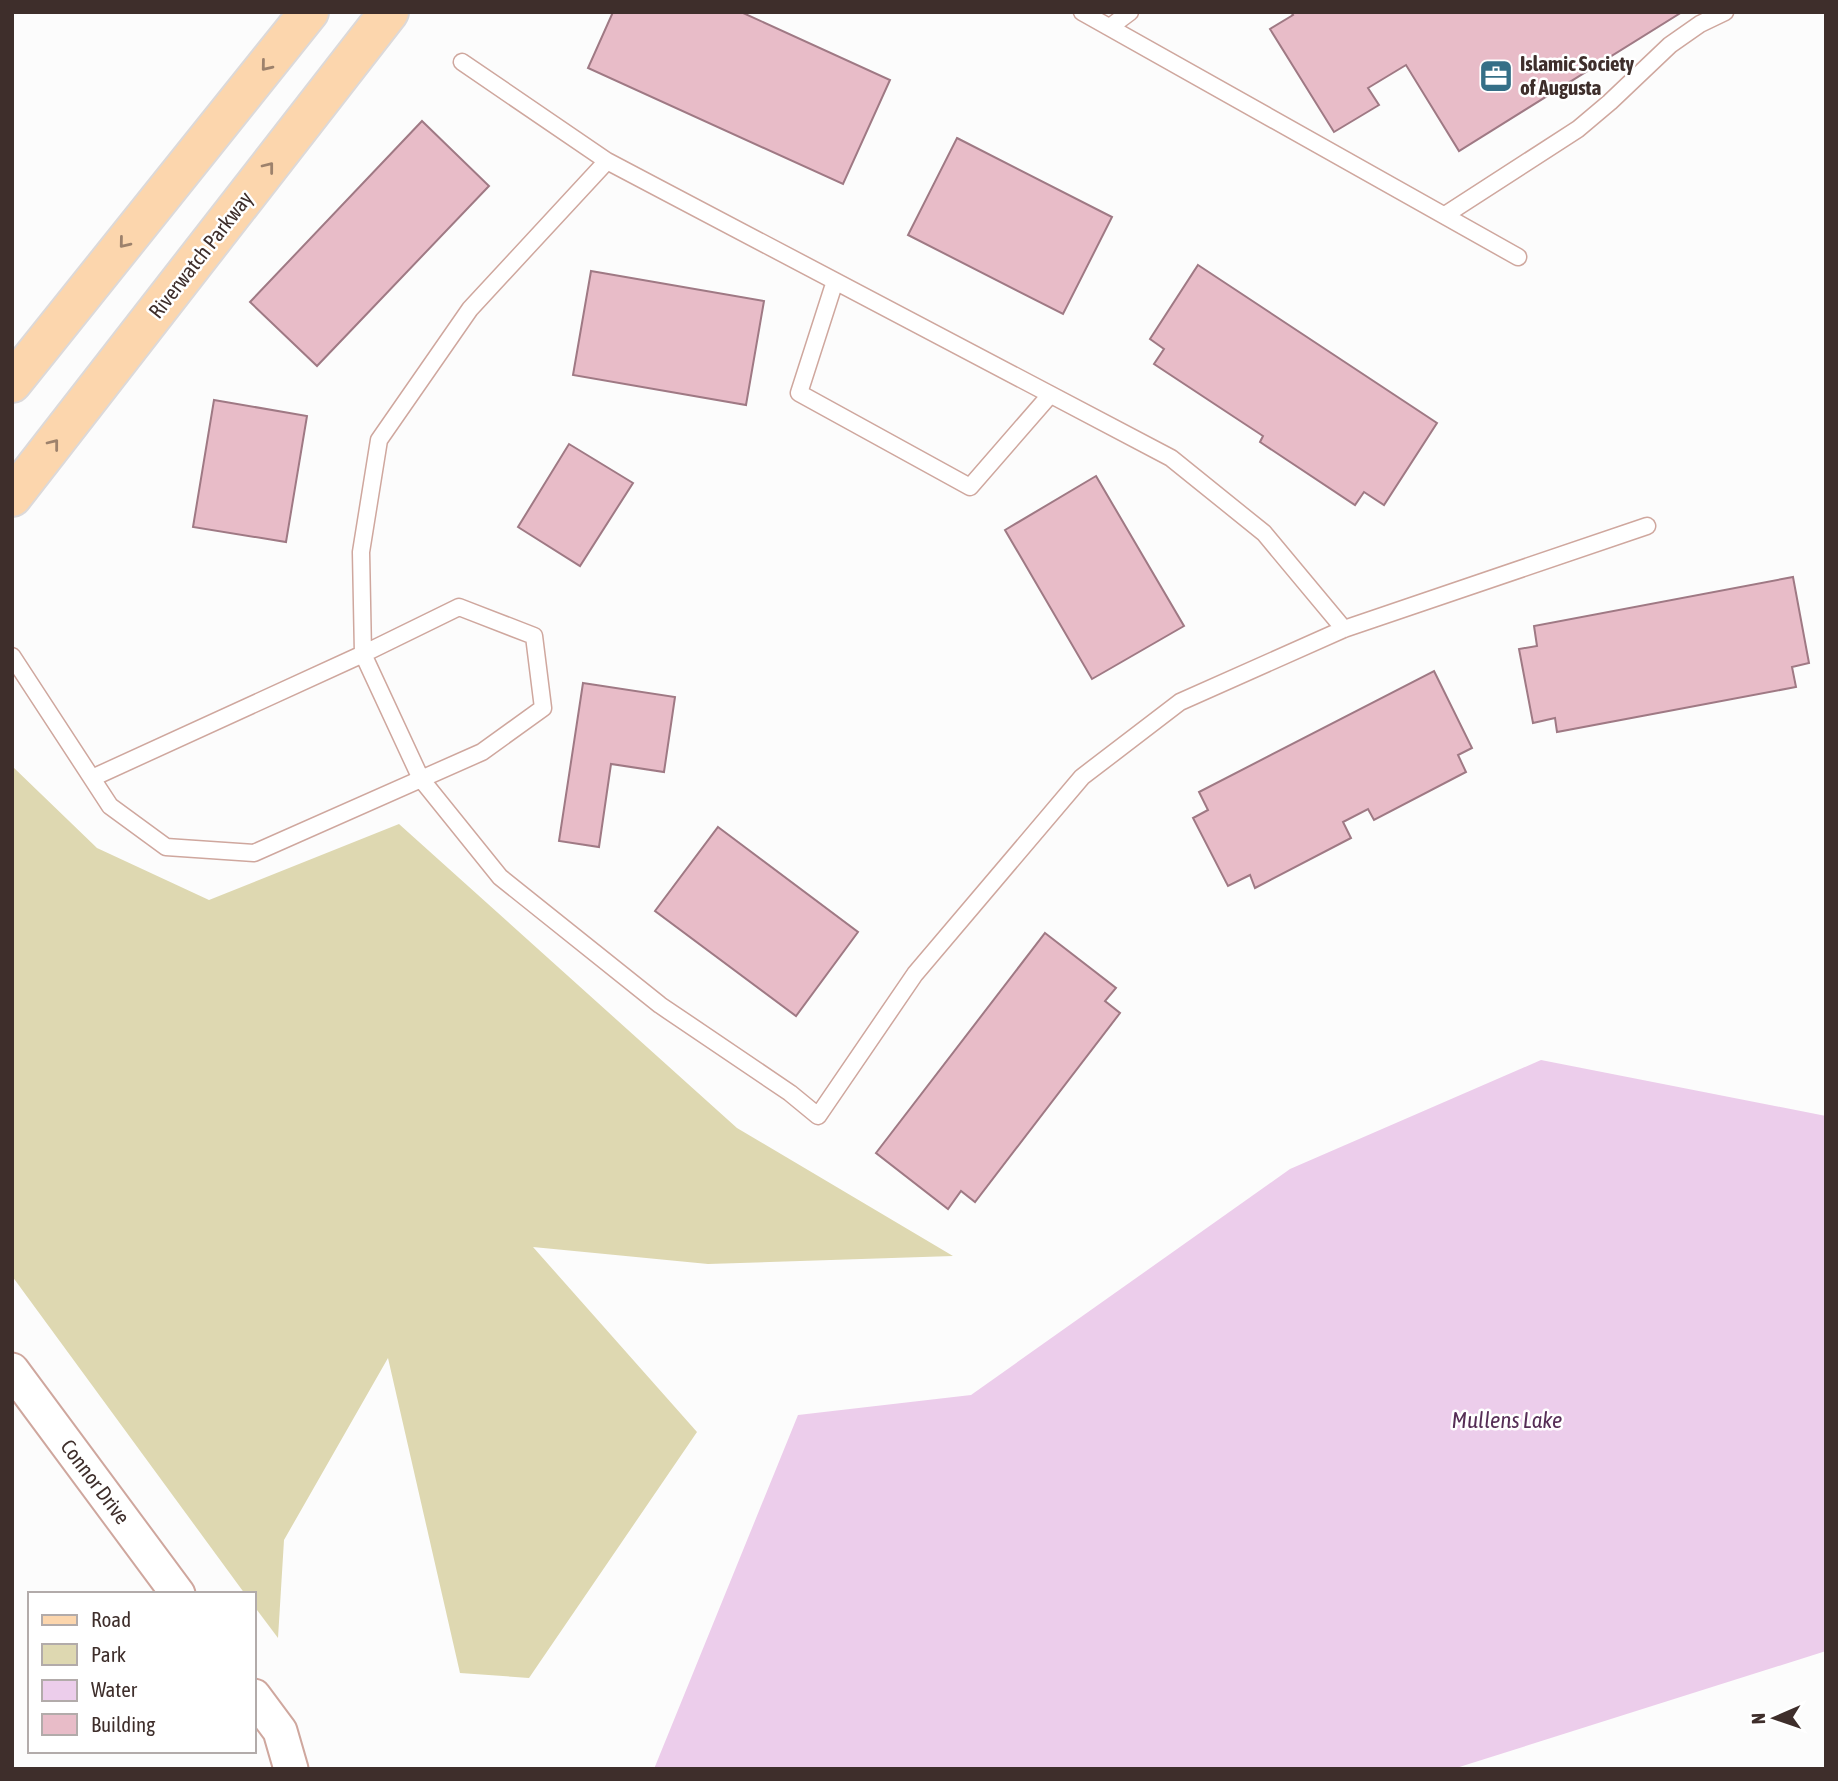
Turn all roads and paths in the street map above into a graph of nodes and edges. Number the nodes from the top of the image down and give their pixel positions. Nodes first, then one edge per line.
1 (309, 12) edge
2 (389, 12) edge
3 (1082, 12) edge
4 (1130, 12) edge
5 (1726, 12) edge
6 (1110, 27) junction
7 (462, 62) dead end
8 (607, 160) junction
9 (1445, 215) junction
10 (1518, 257) dead end
11 (835, 281) junction
12 (12, 383) edge
13 (1050, 395) junction
14 (12, 498) edge
15 (1647, 526) dead end
16 (1344, 629) junction
17 (363, 654) junction
18 (12, 656) edge
19 (92, 778) junction
20 (421, 779) junction
21 (12, 1370) edge
22 (177, 1592) edge
23 (256, 1699) edge
24 (291, 1769) edge

1 -> 12 main road
14 -> 2 main road, Riverwatch Parkway
3 - 6 lane
4 - 6 lane
5 - 9 lane
6 - 9 lane
7 - 8 lane
8 - 11 lane
8 - 17 lane
9 - 10 lane
11 - 13 lane
11 - 13 lane
13 - 16 lane
15 - 16 lane
16 - 20 lane
17 - 19 lane
17 - 20 lane
17 - 20 lane
18 - 19 lane
19 - 20 lane
21 - 22 street, Connor Drive
23 - 24 street

